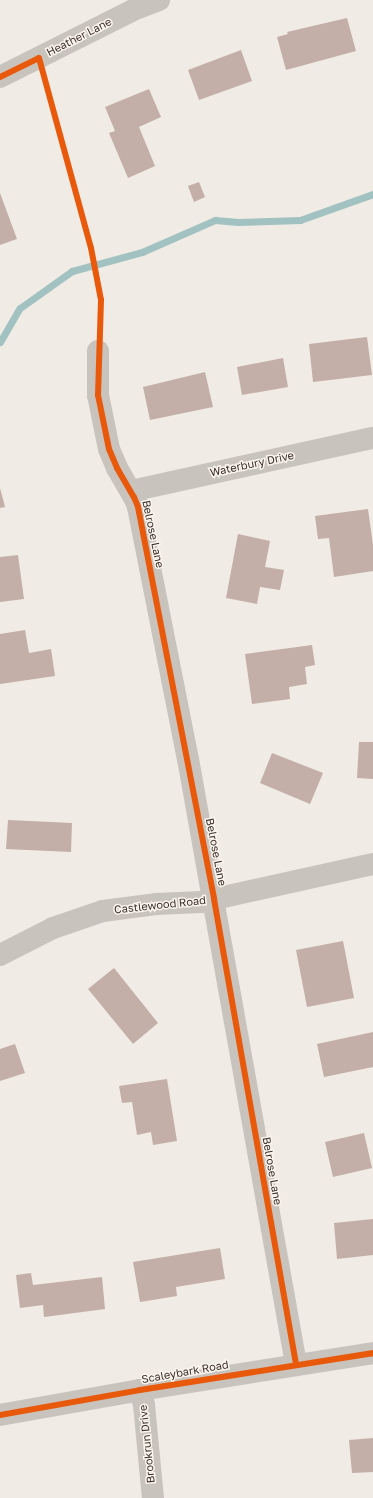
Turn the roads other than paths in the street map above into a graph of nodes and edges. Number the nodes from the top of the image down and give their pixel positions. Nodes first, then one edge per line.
1 (159, 0) edge
2 (0, 77) edge
3 (98, 351) dead end
4 (373, 438) edge
5 (131, 491) junction
6 (373, 864) edge
7 (214, 899) junction
8 (0, 955) edge
9 (373, 1353) edge
10 (296, 1364) junction
11 (140, 1390) junction
12 (0, 1415) edge
13 (153, 1498) edge

1 - 2 street, Heather Lane
3 - 5 street, Belrose Lane
4 - 5 street, Waterbury Drive
5 - 7 street, Belrose Lane
6 - 7 street, Castlewood Road
7 - 8 street, Castlewood Road
7 - 10 street, Belrose Lane
9 - 10 street, Scaleybark Road
10 - 11 street, Scaleybark Road
11 - 12 street, Scaleybark Road
11 - 13 street, Brookrun Drive

